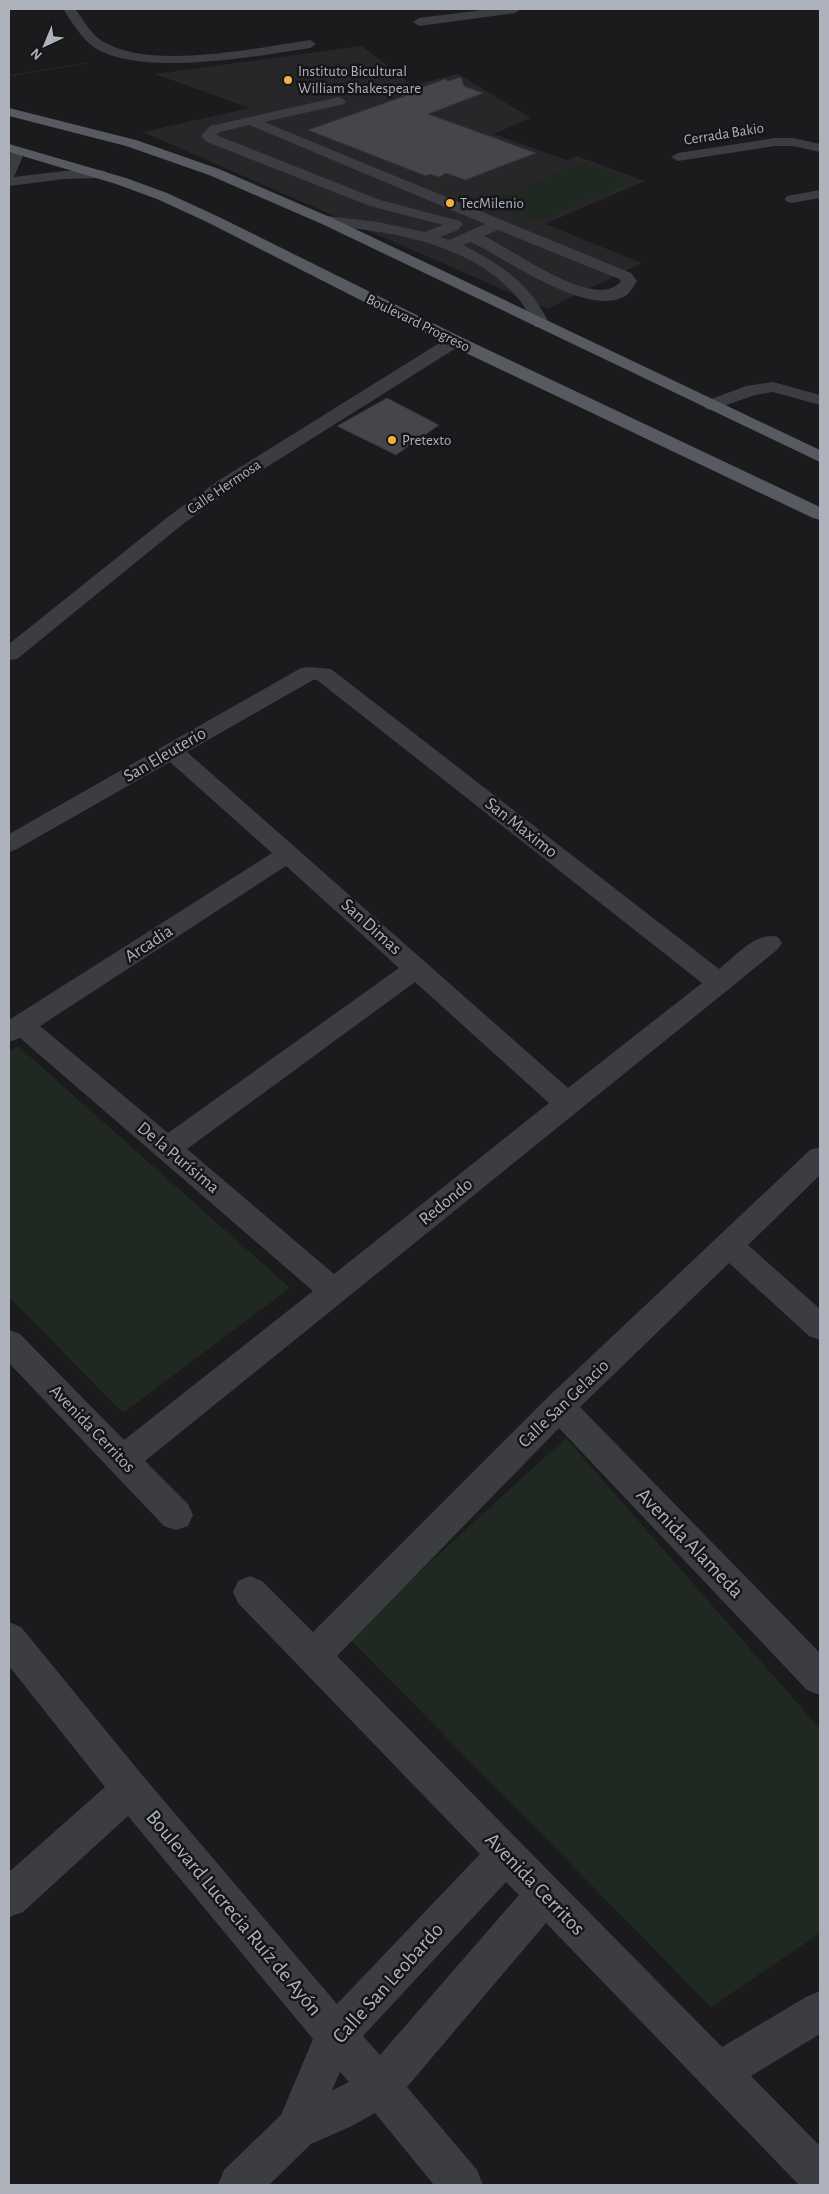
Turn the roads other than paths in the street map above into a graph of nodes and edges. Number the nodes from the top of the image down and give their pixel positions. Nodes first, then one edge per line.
1 (69, 9) edge
2 (515, 9) edge
3 (408, 15) dead end
4 (419, 22) junction
5 (437, 32) dead end
6 (310, 44) dead end
7 (339, 101) dead end
8 (9, 112) edge
9 (250, 121) junction
10 (820, 148) edge
11 (14, 150) edge
12 (678, 157) dead end
13 (9, 174) edge
14 (100, 174) junction
15 (9, 182) edge
16 (820, 194) edge
17 (792, 199) dead end
18 (328, 221) junction
19 (498, 224) junction
20 (471, 236) junction
21 (426, 238) junction
22 (536, 239) junction
23 (449, 246) junction
24 (505, 252) junction
25 (542, 323) junction
26 (454, 341) junction
27 (820, 400) edge
28 (712, 405) junction
29 (800, 447) junction
30 (820, 450) edge
31 (820, 457) edge
32 (799, 504) junction
33 (820, 506) edge
34 (820, 514) edge
35 (9, 654) edge
36 (322, 674) joint
37 (172, 751) junction
38 (9, 844) edge
39 (288, 854) junction
40 (769, 943) dead end
41 (416, 968) junction
42 (720, 983) junction
43 (15, 1029) edge
44 (568, 1104) junction
45 (168, 1149) junction
46 (820, 1158) edge
47 (730, 1246) junction
48 (334, 1291) junction
49 (820, 1327) edge
50 (9, 1343) edge
51 (559, 1408) junction
52 (123, 1460) junction
53 (176, 1515) dead end
54 (250, 1592) dead end
55 (9, 1639) edge
56 (313, 1656) junction
57 (820, 1678) edge
58 (130, 1789) junction
59 (506, 1854) junction
60 (546, 1894) junction
61 (9, 1898) edge
62 (820, 2011) edge
63 (336, 2035) junction
64 (719, 2072) junction
65 (380, 2087) junction
66 (296, 2129) junction
67 (820, 2176) edge
68 (240, 2185) edge
69 (462, 2185) edge

1 - 6 street
2 - 4 street
3 - 4 street
4 - 5 street
7 - 9 street
8 - 18 main road
9 - 19 street
9 - 21 street
10 - 12 street, Cerrada Bakio
11 - 13 street
11 - 14 main road, Boulevard Progreso
14 - 15 street
14 - 26 main road, Boulevard Progreso
16 - 17 street
18 - 21 street
18 - 25 main road
19 - 20 street
19 - 22 street
20 - 23 street
20 - 24 street
21 - 23 street
22 - 24 street
22 - 24 street
23 - 25 street
25 - 28 main road
26 - 32 main road, Boulevard Progreso
26 - 35 street, Calle Hermosa
27 - 28 street
28 - 29 main road
29 - 30 main road
29 - 31 main road
32 - 33 main road
32 - 34 main road, Boulevard Progreso
36 - 37 street, San Eleuterio
36 - 42 street, San Maximo
37 - 38 street, San Eleuterio
37 - 39 street, San Dimas
39 - 41 street, San Dimas
39 - 43 street, Arcadia
40 - 42 street, Redondo
41 - 44 street, San Dimas
41 - 45 street
42 - 44 street, Redondo
43 - 45 street, De la Purísima
44 - 48 street, Redondo
45 - 48 street, De la Purísima
46 - 47 street, Calle San Gelacio
47 - 49 street
47 - 51 street, Calle San Gelacio
48 - 52 street, Redondo
50 - 52 street, Avenida Cerritos
51 - 56 street, Calle San Gelacio
51 - 57 street, Avenida Alameda
52 - 53 street, Avenida Cerritos
54 - 56 street, Avenida Cerritos
55 - 58 street, Boulevard Lucrecia Ruíz de Ayón
56 - 59 street, Avenida Cerritos
58 - 61 street
58 - 63 street, Boulevard Lucrecia Ruíz de Ayón
59 - 60 street, Avenida Cerritos
59 - 63 street, Calle San Leobardo
60 - 64 street, Avenida Cerritos
60 - 65 street, Calle San Leobardo
62 - 64 street
63 - 65 street, Boulevard Lucrecia Ruíz de Ayón
63 - 66 street, Calle San Leobardo
64 - 67 street, Avenida Cerritos
65 - 66 street, Calle San Leobardo
65 - 69 street, Boulevard Lucrecia Ruíz de Ayón
66 - 68 street, Calle San Leobardo

